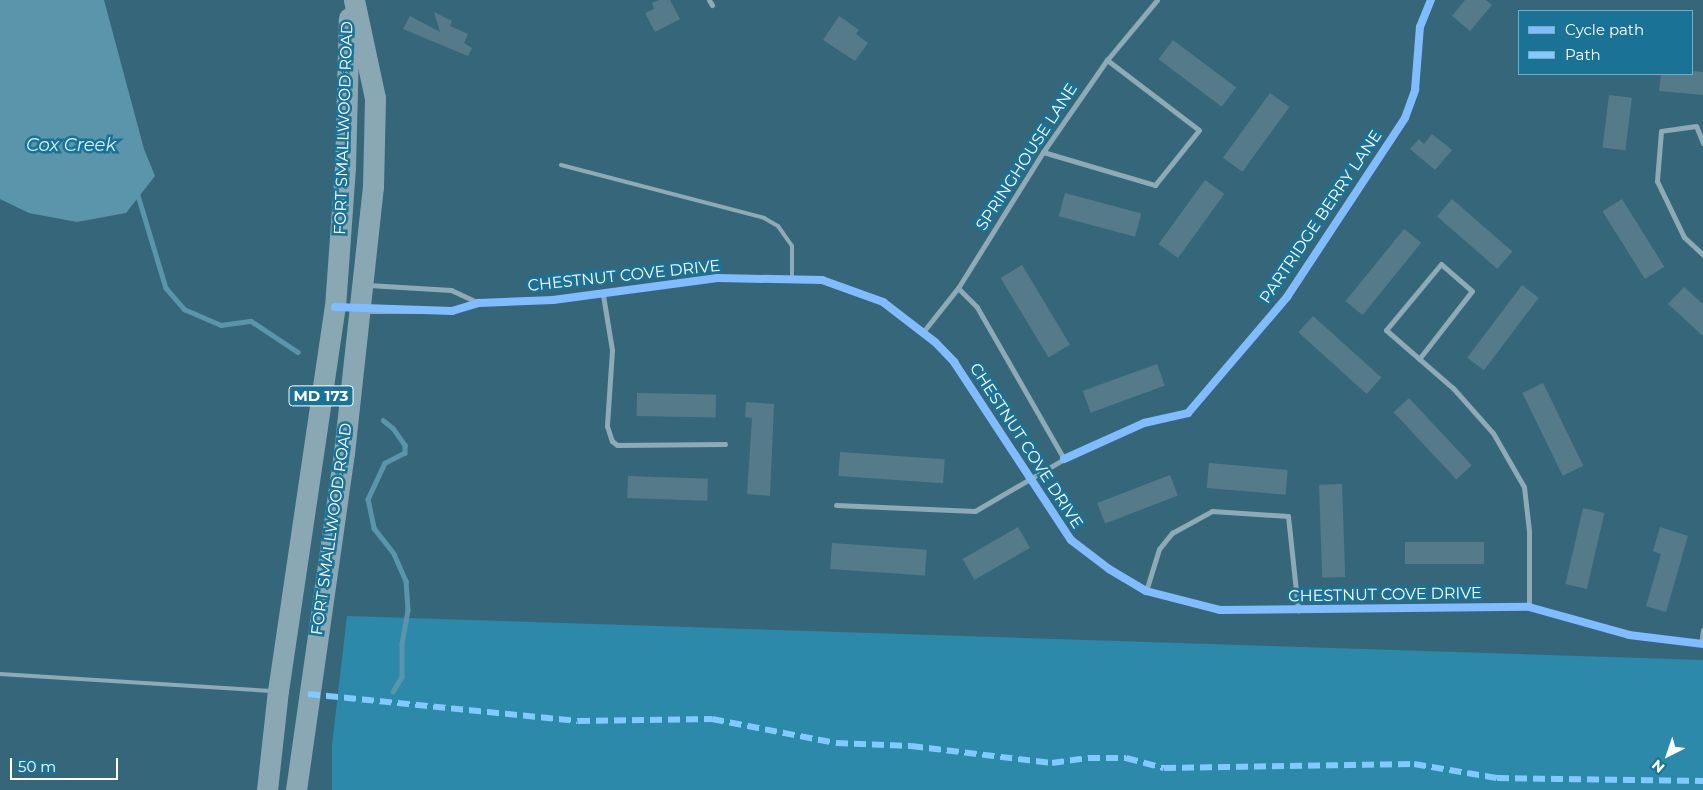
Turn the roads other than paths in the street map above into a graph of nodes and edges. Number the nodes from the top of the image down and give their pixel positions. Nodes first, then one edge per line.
1 (349, 0) edge
2 (354, 0) edge
3 (1157, 0) edge
4 (1431, 0) edge
5 (1107, 60) junction
6 (1703, 143) edge
7 (1043, 152) junction
8 (561, 165) dead end
9 (1703, 255) edge
10 (792, 278) junction
11 (350, 284) junction
12 (958, 288) junction
13 (603, 295) junction
14 (479, 303) junction
15 (335, 307) junction
16 (360, 310) junction
17 (923, 332) junction
18 (1420, 359) junction
19 (725, 444) dead end
20 (1064, 460) junction
21 (1029, 480) junction
22 (836, 505) dead end
23 (1146, 591) junction
24 (1529, 607) junction
25 (1298, 610) junction
26 (1703, 630) edge
27 (1702, 644) edge
28 (0, 674) edge
29 (278, 691) junction
30 (268, 790) edge
31 (296, 790) edge

1 - 11 main road, FORT SMALLWOOD ROAD / MD 173
2 - 11 main road, FORT SMALLWOOD ROAD / MD 173
3 - 5 street, SPRINGHOUSE LANE
4 - 20 street, PARTRIDGE BERRY LANE
5 - 7 street, SPRINGHOUSE LANE
5 - 7 street
6 - 9 street
7 - 12 street, SPRINGHOUSE LANE
8 - 10 lane
10 - 13 street, CHESTNUT COVE DRIVE
10 - 17 street, CHESTNUT COVE DRIVE
11 - 14 street, CHESTNUT COVE DRIVE
11 - 15 main road, FORT SMALLWOOD ROAD / MD 173
11 - 16 main road, FORT SMALLWOOD ROAD / MD 173
12 - 17 street, SPRINGHOUSE LANE
12 - 20 street
13 - 14 street, CHESTNUT COVE DRIVE
13 - 19 street
14 - 16 street, CHESTNUT COVE DRIVE
15 - 16 street, CHESTNUT COVE DRIVE
15 - 29 main road, FORT SMALLWOOD ROAD / MD 173
16 - 31 main road, FORT SMALLWOOD ROAD / MD 173
17 - 21 street, CHESTNUT COVE DRIVE
18 - 18 street
18 - 24 street
20 - 21 street, PARTRIDGE BERRY LANE
21 - 22 street, PARTRIDGE BERRY LANE
21 - 23 street, CHESTNUT COVE DRIVE
23 - 25 street, CHESTNUT COVE DRIVE
23 - 25 street
24 - 25 street, CHESTNUT COVE DRIVE
24 - 27 street, CHESTNUT COVE DRIVE
26 - 27 street
28 - 29 lane
29 - 30 main road, FORT SMALLWOOD ROAD / MD 173

